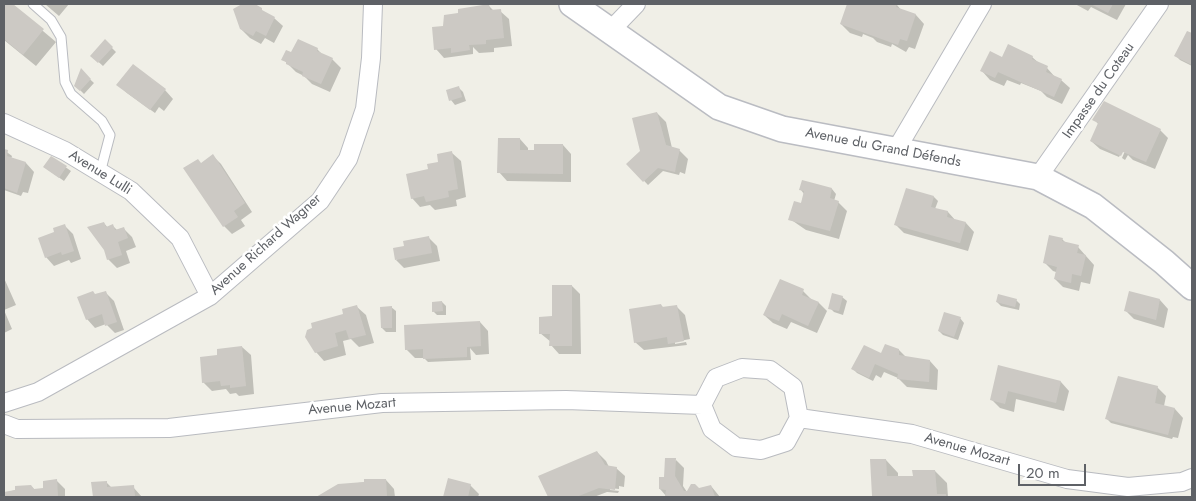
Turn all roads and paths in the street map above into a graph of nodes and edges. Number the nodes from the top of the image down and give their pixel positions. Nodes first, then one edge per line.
1 (33, 4) edge
2 (373, 4) edge
3 (572, 4) edge
4 (636, 4) edge
5 (982, 4) edge
6 (1159, 4) edge
7 (611, 30) junction
8 (4, 123) edge
9 (896, 150) junction
10 (100, 172) junction
11 (1038, 177) junction
12 (1192, 287) edge
13 (210, 296) junction
14 (4, 403) edge
15 (702, 405) junction
16 (799, 418) junction
17 (4, 424) edge
18 (1192, 478) edge

1 - 10 lane
2 - 13 street, Avenue Richard Wagner
3 - 7 street, Avenue du Grand Défends
4 - 7 street
5 - 9 street
6 - 11 street, Impasse du Coteau
7 - 9 street, Avenue du Grand Défends
8 - 10 street, Avenue Lulli
9 - 11 street, Avenue du Grand Défends
10 - 13 street, Avenue Lulli
11 - 12 street, Avenue du Grand Défends
13 - 14 street, Avenue Richard Wagner
15 - 16 street
15 - 16 street
15 - 17 street, Avenue Mozart
16 - 18 street, Avenue Mozart

